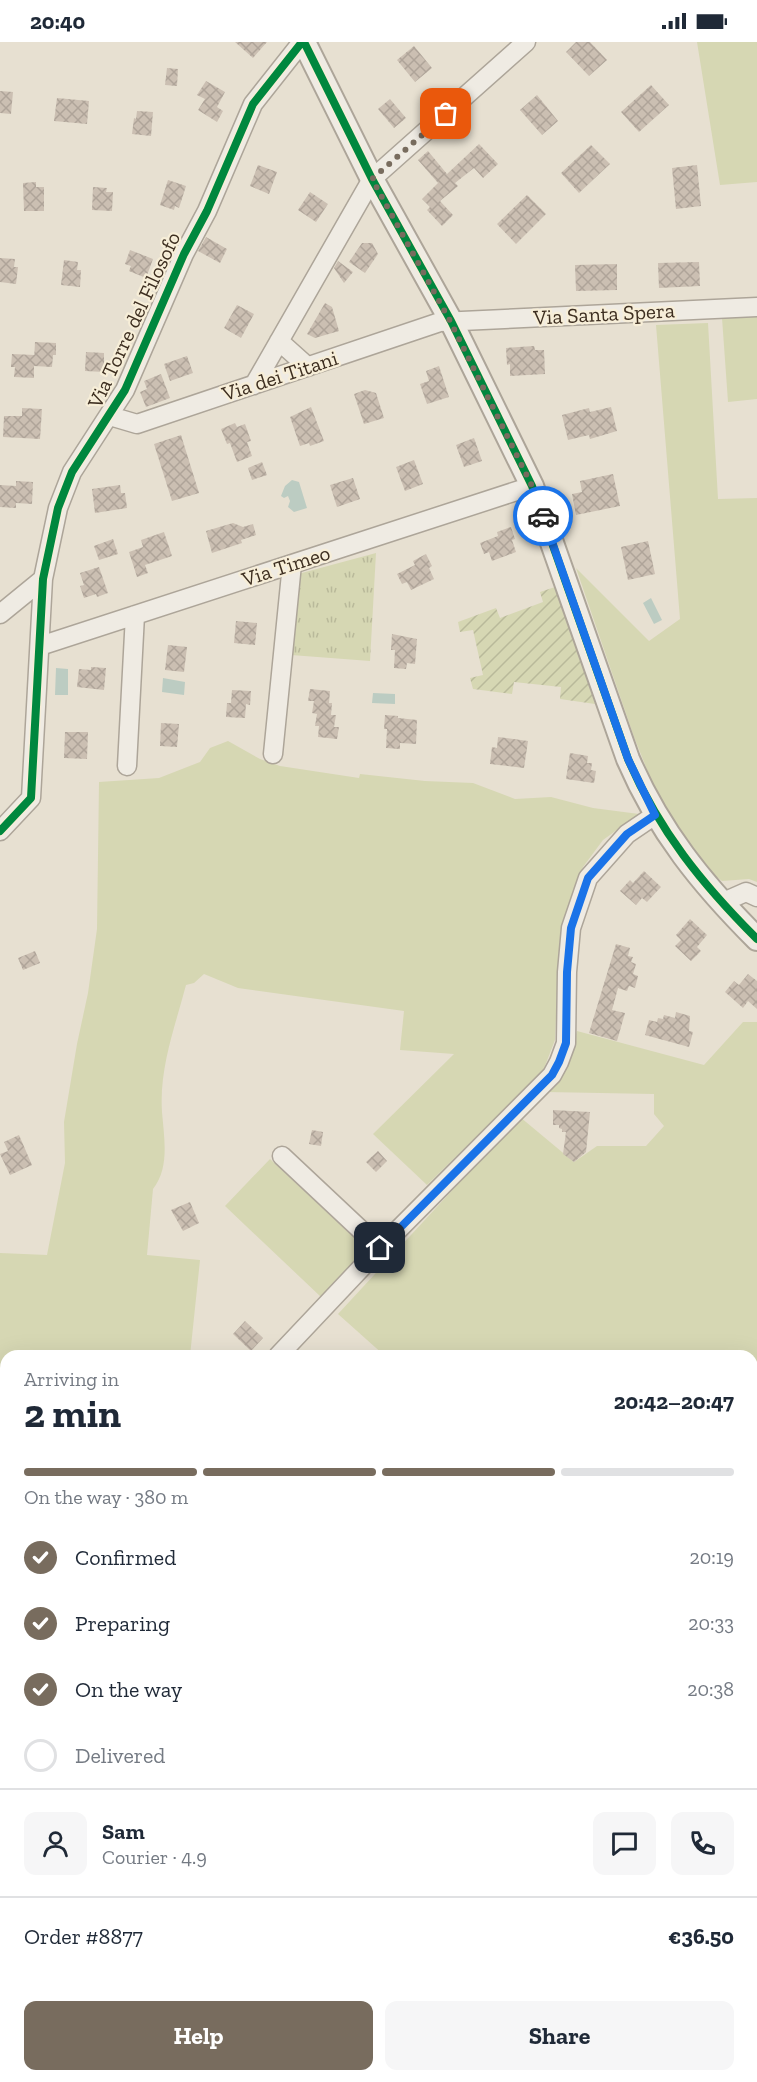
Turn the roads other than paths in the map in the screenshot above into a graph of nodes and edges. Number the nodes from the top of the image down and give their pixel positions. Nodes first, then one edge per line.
1 (303, 42) edge
2 (526, 42) edge
3 (372, 179) junction
4 (757, 307) edge
5 (450, 321) junction
6 (279, 341) junction
7 (308, 367) junction
8 (254, 385) junction
9 (110, 416) junction
10 (532, 486) junction
11 (292, 564) junction
12 (44, 579) junction
13 (0, 614) edge
14 (135, 615) junction
15 (40, 646) junction
16 (273, 754) dead end
17 (127, 766) dead end
18 (655, 815) junction
19 (0, 831) edge
20 (757, 897) edge
21 (721, 903) junction
22 (757, 939) edge
23 (282, 1156) dead end
24 (380, 1248) junction
25 (284, 1350) edge

1 - 3 street
1 - 9 street, Via Torre del Filosofo
2 - 3 street
3 - 5 street
3 - 6 street
4 - 5 street, Via Santa Spera
5 - 7 street, Via dei Titani
5 - 10 street
6 - 7 street
6 - 8 street
7 - 8 street, Via dei Titani
8 - 9 street, Via dei Titani
9 - 12 street, Via Torre del Filosofo
10 - 11 street, Via Timeo
10 - 18 street
11 - 14 street, Via Timeo
11 - 16 street
12 - 13 street
12 - 15 street, Via Torre del Filosofo
14 - 15 street, Via Timeo
14 - 17 street
15 - 19 street, Via Torre del Filosofo
18 - 21 street
18 - 24 street
20 - 21 street
21 - 22 street
23 - 24 street
24 - 25 street

